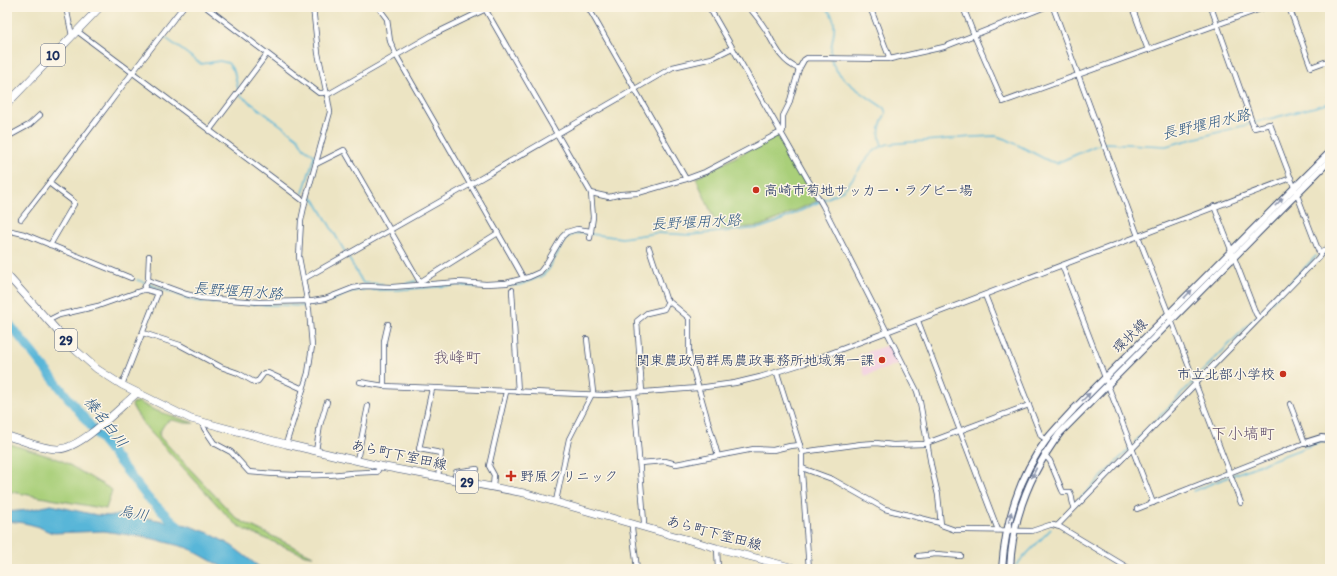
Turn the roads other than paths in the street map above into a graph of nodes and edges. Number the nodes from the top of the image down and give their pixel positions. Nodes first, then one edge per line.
1 (66, 7) edge
2 (100, 7) edge
3 (183, 7) edge
4 (206, 7) edge
5 (313, 7) edge
6 (378, 7) edge
7 (487, 7) edge
8 (588, 7) edge
9 (709, 7) edge
10 (749, 7) edge
11 (870, 7) edge
12 (963, 7) edge
13 (1045, 7) edge
14 (1053, 7) edge
15 (1132, 7) edge
16 (1211, 7) edge
17 (1266, 7) edge
18 (1289, 7) edge
19 (1217, 24) junction
20 (75, 34) junction
21 (974, 35) junction
22 (732, 48) junction
23 (1148, 50) junction
24 (268, 54) junction
25 (396, 55) junction
26 (890, 59) junction
27 (1330, 60) edge
28 (799, 69) junction
29 (132, 73) junction
30 (1078, 75) junction
31 (635, 90) junction
32 (327, 93) junction
33 (7, 104) edge
34 (40, 115) dead end
35 (209, 131) junction
36 (780, 132) junction
37 (558, 134) junction
38 (7, 137) edge
39 (1330, 152) edge
40 (1330, 160) edge
41 (316, 164) junction
42 (1291, 178) junction
43 (686, 179) junction
44 (50, 183) junction
45 (471, 184) junction
46 (1296, 190) junction
47 (591, 193) junction
48 (305, 202) junction
49 (1214, 206) junction
50 (21, 219) dead end
51 (7, 230) edge
52 (390, 230) junction
53 (498, 233) junction
54 (1138, 236) junction
55 (50, 245) junction
56 (1329, 247) edge
57 (649, 248) dead end
58 (1232, 250) junction
59 (1321, 253) junction
60 (150, 256) dead end
61 (1234, 256) junction
62 (1330, 258) edge
63 (1062, 265) junction
64 (7, 275) edge
65 (131, 278) dead end
66 (304, 278) junction
67 (524, 279) junction
68 (148, 280) junction
69 (420, 284) junction
70 (143, 290) junction
71 (512, 290) dead end
72 (985, 295) junction
73 (668, 301) junction
74 (307, 302) junction
75 (1170, 317) junction
76 (1259, 318) junction
77 (49, 320) junction
78 (918, 321) junction
79 (388, 324) dead end
80 (887, 332) junction
81 (143, 333) junction
82 (587, 339) dead end
83 (777, 372) junction
84 (1106, 377) junction
85 (360, 382) dead end
86 (1196, 383) junction
87 (1108, 384) junction
88 (122, 385) junction
89 (384, 386) junction
90 (698, 388) junction
91 (303, 389) junction
92 (432, 389) junction
93 (506, 392) junction
94 (518, 392) junction
95 (642, 392) junction
96 (137, 393) junction
97 (634, 393) junction
98 (592, 395) junction
99 (327, 402) dead end
100 (1290, 404) dead end
101 (1029, 405) junction
102 (368, 406) dead end
103 (202, 423) junction
104 (960, 430) junction
105 (7, 436) edge
106 (1330, 439) edge
107 (1047, 440) junction
108 (927, 443) junction
109 (1305, 443) junction
110 (286, 444) junction
111 (800, 445) junction
112 (1133, 448) junction
113 (316, 451) junction
114 (802, 452) junction
115 (1044, 454) junction
116 (718, 456) junction
117 (357, 460) junction
118 (640, 463) junction
119 (380, 466) junction
120 (802, 468) junction
121 (477, 469) dead end
122 (1230, 473) junction
123 (438, 477) junction
124 (454, 480) junction
125 (493, 487) junction
126 (556, 501) junction
127 (1153, 503) junction
128 (1241, 503) dead end
129 (1075, 507) junction
130 (1136, 509) dead end
131 (940, 523) junction
132 (633, 524) junction
133 (643, 526) junction
134 (1057, 526) junction
135 (998, 530) junction
136 (1007, 531) junction
137 (1014, 531) junction
138 (717, 548) junction
139 (918, 556) dead end
140 (961, 556) dead end
141 (786, 568) edge
142 (636, 569) edge
143 (718, 569) edge
144 (798, 569) edge
145 (809, 569) edge
146 (1002, 569) edge
147 (1010, 569) edge
148 (1130, 569) edge

1 - 20 street
2 - 20 main road, 10
3 - 29 street
4 - 24 street
5 - 32 street
6 - 25 street
7 - 25 street
7 - 37 street
8 - 31 street
9 - 22 street
10 - 28 street
11 - 26 street
12 - 21 street
13 - 21 street
14 - 30 street
15 - 23 street
16 - 19 street
17 - 19 street
18 - 27 street
19 - 23 street
19 - 42 street
20 - 29 street
20 - 33 main road, 10
21 - 26 street
21 - 30 street
22 - 31 street
22 - 36 street
23 - 30 street
24 - 32 street
24 - 35 street
25 - 32 street
25 - 45 street
26 - 28 street
28 - 36 street
29 - 35 street
29 - 44 street
30 - 54 street
31 - 37 street
31 - 43 street
32 - 41 street
34 - 38 street
35 - 48 street
36 - 43 street
36 - 80 street
37 - 45 street
37 - 47 street
39 - 46 street, 環状線
40 - 46 street, 環状線
41 - 48 street
41 - 52 street
42 - 46 street
42 - 49 street
43 - 47 street
44 - 50 street
44 - 55 street
45 - 52 street
45 - 53 street
58 -> 46 street, 環状線
46 - 59 street
46 - 61 street, 環状線
47 - 67 street
48 - 66 street
49 - 54 street
49 - 58 street
51 - 55 street
52 - 66 street
52 - 69 street
53 - 67 street
53 - 69 street
54 - 63 street
54 - 75 street
55 - 65 street
56 - 59 street
56 - 62 street
57 - 73 street
58 - 61 street
75 -> 58 street, 環状線
59 - 76 street
60 - 68 street
61 - 75 street, 環状線
61 - 76 street
63 - 72 street
63 - 84 street
64 - 77 main road, あら町下室田線 / 29
66 - 74 street
67 - 69 street
68 - 70 street
68 - 74 street
69 - 74 street
70 - 77 street
70 - 81 street
71 - 94 street
72 - 78 street
72 - 101 street
73 - 90 street
73 - 95 street
74 - 91 street
75 - 84 street, 環状線
75 - 86 street
75 - 87 street, 環状線
76 - 86 street
77 - 88 main road, あら町下室田線 / 29
78 - 80 street
78 - 104 street
79 - 89 street
80 - 83 street
80 - 108 street
81 - 88 street
81 - 91 street
82 - 98 street
83 - 90 street
83 - 111 street
84 - 87 street
107 -> 84 street, 環状線
85 - 89 street
86 - 112 street
86 - 122 street
87 - 112 street
87 - 115 street, 環状線
88 - 96 main road, あら町下室田線 / 29
89 - 92 street
90 - 95 street
90 - 116 street
91 - 110 street
92 - 93 street
92 - 123 street
93 - 94 street
93 - 125 street
94 - 98 street
95 - 97 street
96 - 103 main road, あら町下室田線 / 29
96 - 105 main road
97 - 98 street
97 - 118 street
98 - 126 street
99 - 113 street
100 - 109 street
101 - 104 street
101 - 107 street
102 - 117 street
103 - 110 main road, あら町下室田線 / 29
103 - 119 street
104 - 108 street
104 - 135 street
106 - 109 street
136 -> 107 street, 環状線
108 - 114 street
108 - 131 street
109 - 122 street
110 - 113 main road, あら町下室田線 / 29
111 - 114 street
111 - 116 street
112 - 127 street
112 - 129 street
113 - 117 main road, あら町下室田線 / 29
114 - 120 street
115 - 129 street
115 -> 137 street, 環状線
116 - 118 street
117 - 119 main road, あら町下室田線 / 29
118 - 133 street
119 - 123 main road, あら町下室田線 / 29
120 - 131 street
120 - 145 street
121 - 124 street
122 - 127 street
122 - 128 street
123 - 124 main road, あら町下室田線 / 29
124 - 125 main road, あら町下室田線 / 29
125 - 126 main road, あら町下室田線 / 29
126 - 132 main road, あら町下室田線 / 29
127 - 130 street
129 - 134 street
131 - 135 street
132 - 133 main road, あら町下室田線 / 29
132 - 142 street
133 - 138 main road, あら町下室田線 / 29
134 - 137 street
134 - 148 street
135 - 136 street
136 - 137 street
136 - 146 street, 環状線
137 - 147 street, 環状線
138 - 141 main road, あら町下室田線 / 29
138 - 143 street
139 - 140 street
141 - 144 main road, あら町下室田線 / 29

